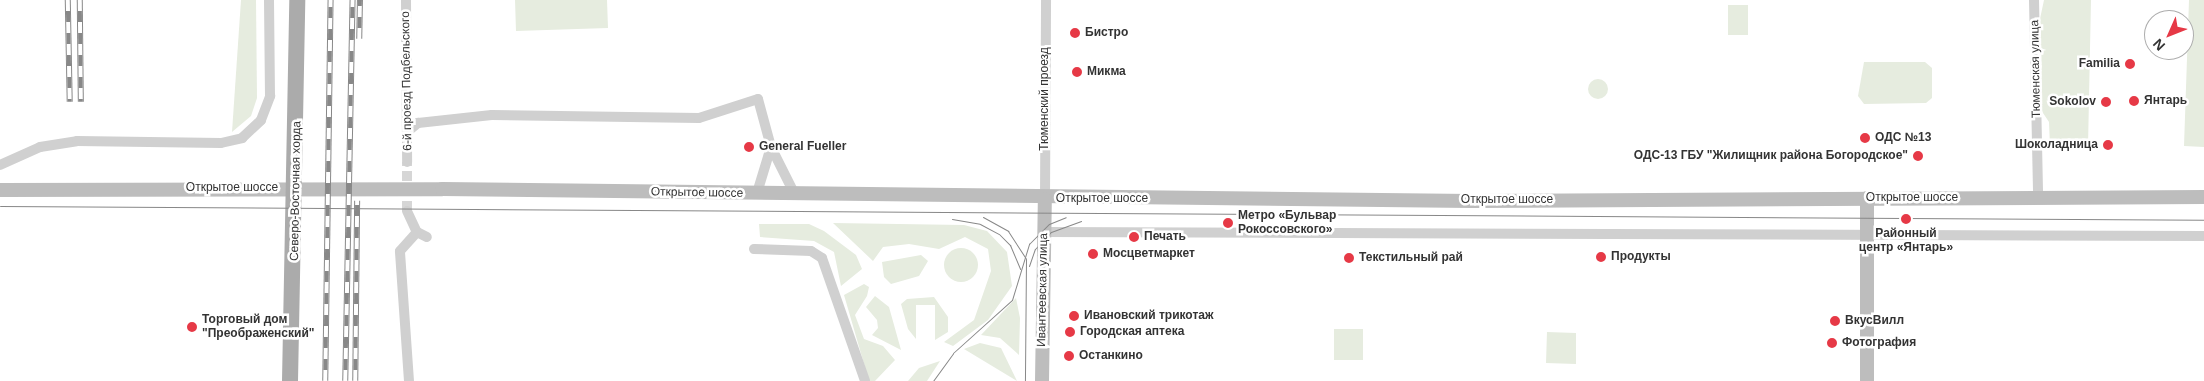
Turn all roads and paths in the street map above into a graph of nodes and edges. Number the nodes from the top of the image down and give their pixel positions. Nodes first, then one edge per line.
1 (269, 0) edge
2 (298, 0) edge
3 (406, 0) edge
4 (1046, 0) edge
5 (2034, 0) edge
6 (408, 131) junction
7 (771, 147) junction
8 (408, 162) tunnel mouth
9 (0, 165) edge
10 (0, 190) edge
11 (794, 193) junction
12 (756, 194) junction
13 (2204, 196) edge
14 (1867, 198) junction
15 (2038, 198) junction
16 (1046, 199) junction
17 (407, 211) tunnel mouth
18 (417, 232) junction
19 (1044, 232) junction
20 (1866, 235) junction
21 (2204, 236) edge
22 (427, 237) dead end
23 (754, 249) dead end
24 (290, 381) edge
25 (409, 381) edge
26 (865, 381) edge
27 (1042, 381) edge
28 (1867, 381) edge

1 - 9 street
2 - 24 main road, Северо-Восточная хорда
3 - 6 street, 6-й проезд Подбельского
4 - 16 street, Тюменский проезд
5 - 15 street, Тюменская улица
6 - 7 street
6 - 8 street, 6-й проезд Подбельского
7 - 11 street
7 - 12 street
10 - 12 main road, Открытое шоссе
11 - 12 main road, Открытое шоссе
11 - 16 main road, Открытое шоссе
13 - 15 main road, Открытое шоссе
14 - 15 main road, Открытое шоссе
14 - 16 main road, Открытое шоссе
14 - 20 main road
16 - 19 main road, Ивантеевская улица
17 - 18 street
18 - 22 street
18 - 25 street
19 - 20 street
19 - 27 main road, Ивантеевская улица
20 - 21 street
20 - 28 main road
23 - 26 street

